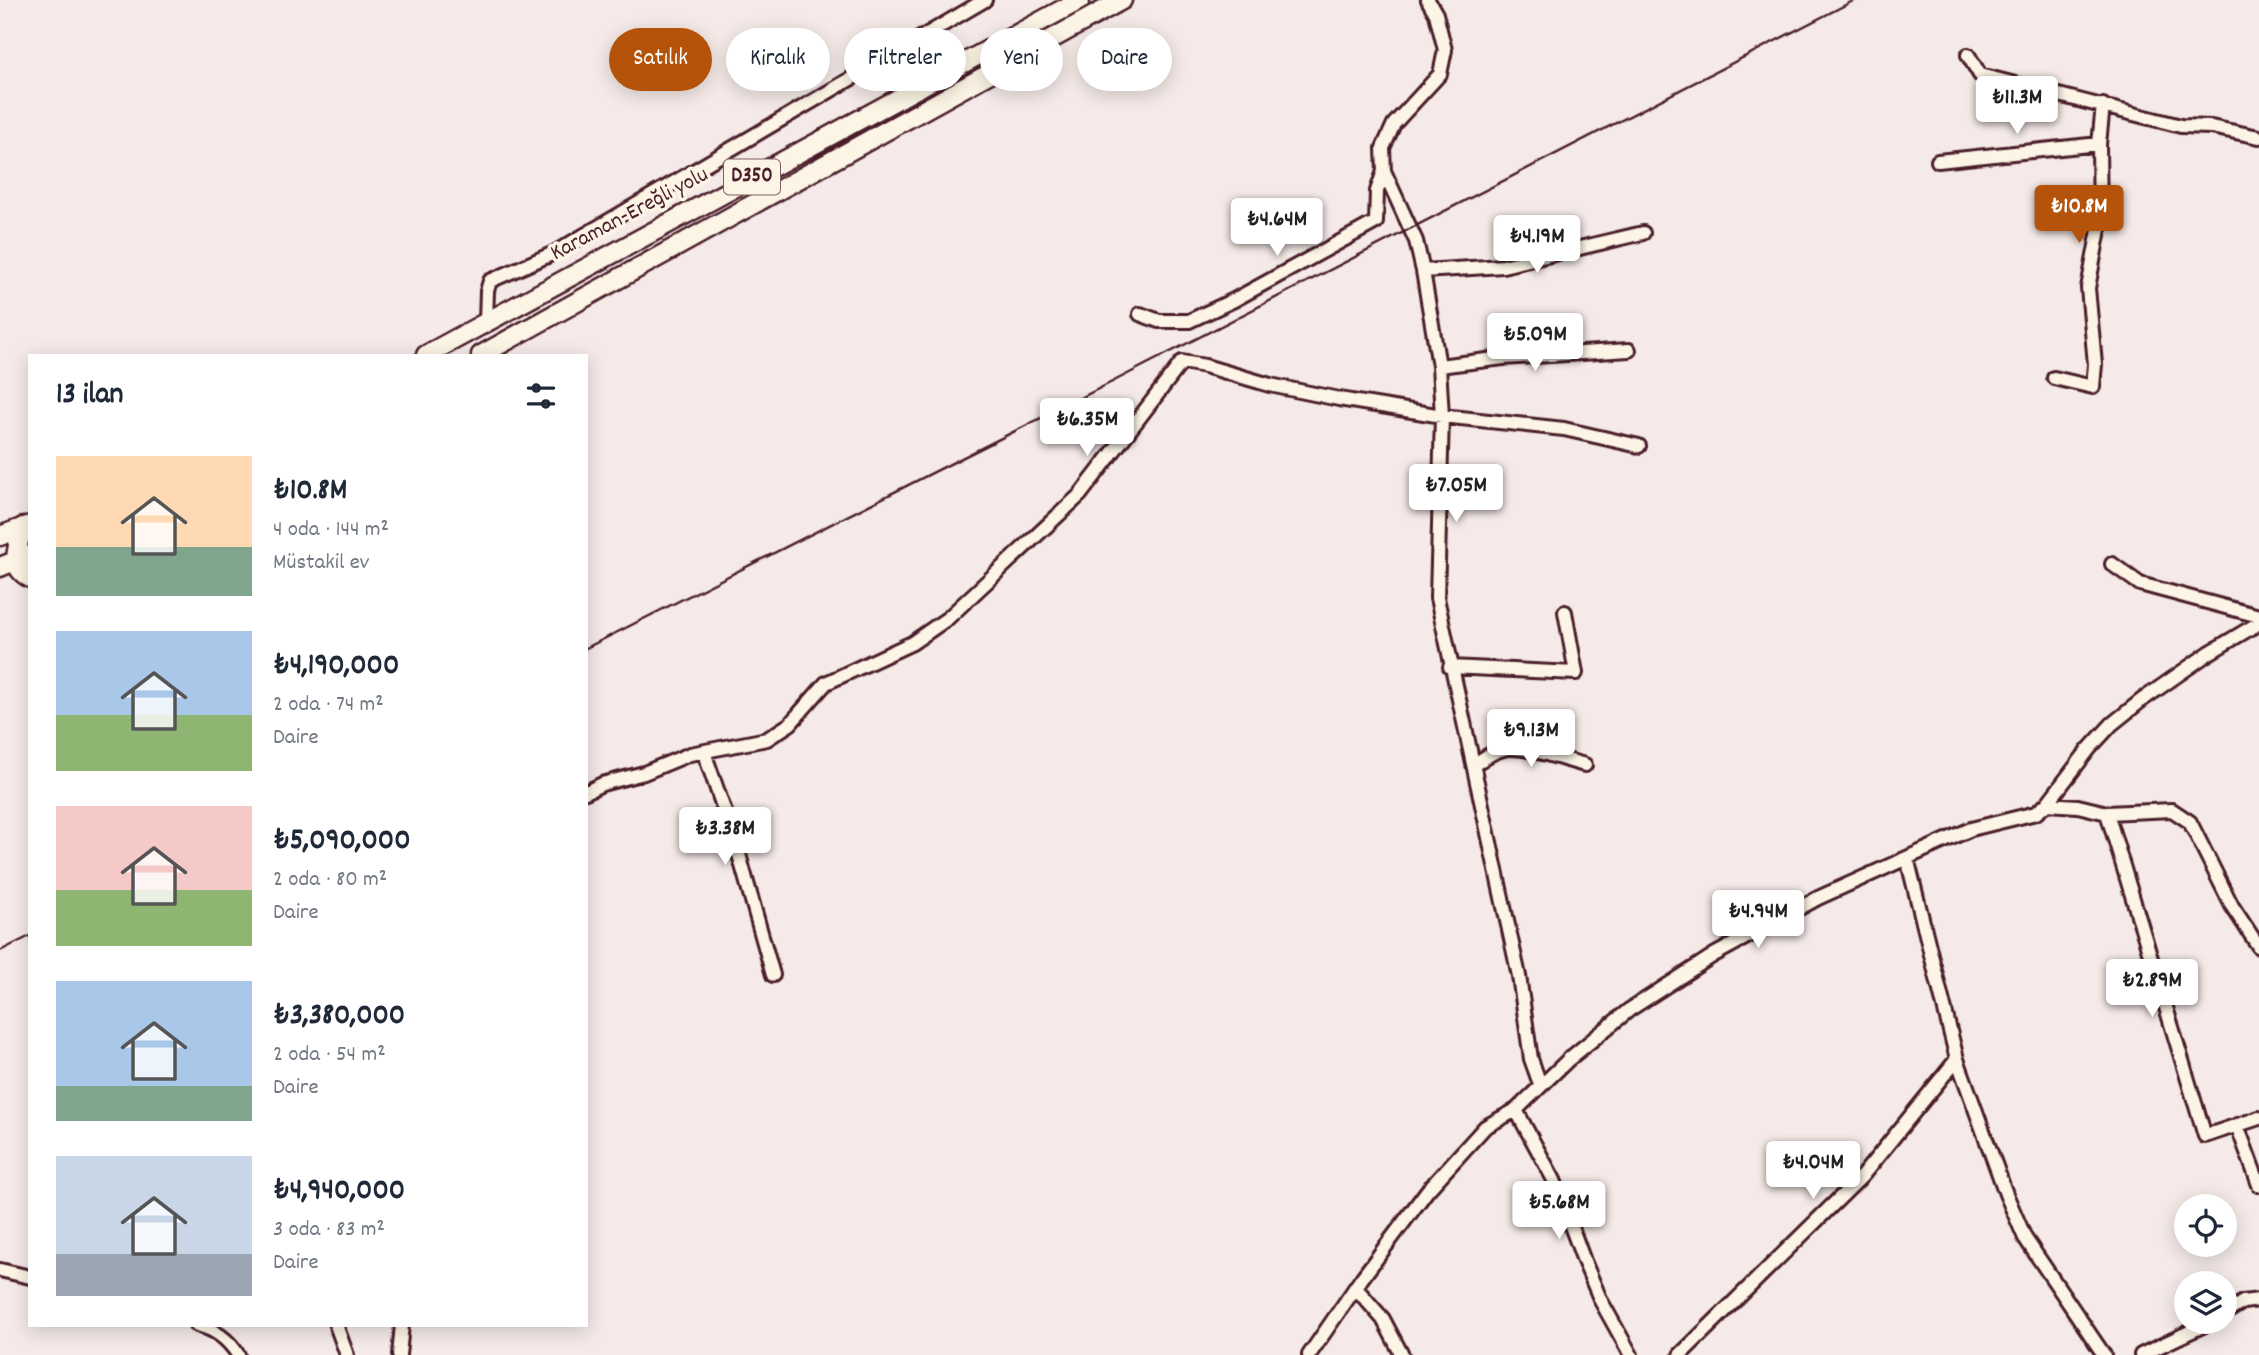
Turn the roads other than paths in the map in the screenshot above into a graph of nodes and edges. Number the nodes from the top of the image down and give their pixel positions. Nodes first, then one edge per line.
1 (985, 0) edge
2 (1080, 0) edge
3 (1122, 0) edge
4 (1428, 0) edge
5 (1968, 55) dead end
6 (2103, 105) junction
7 (2259, 137) edge
8 (2099, 144) junction
9 (1938, 161) dead end
10 (1384, 171) junction
11 (1643, 233) dead end
12 (1423, 271) junction
13 (1140, 314) dead end
14 (486, 321) junction
15 (1629, 350) dead end
16 (428, 354) edge
17 (483, 354) edge
18 (1439, 366) junction
19 (2054, 378) dead end
20 (1442, 416) junction
21 (1639, 446) dead end
22 (26, 526) edge
23 (0, 536) edge
24 (15, 561) edge
25 (2112, 564) dead end
26 (28, 577) edge
27 (1565, 612) dead end
28 (2259, 616) edge
29 (2259, 623) edge
30 (1450, 667) junction
31 (704, 751) junction
32 (1474, 765) junction
33 (1585, 765) dead end
34 (588, 791) edge
35 (2047, 804) junction
36 (2107, 813) junction
37 (1906, 858) junction
38 (2259, 947) edge
39 (773, 975) dead end
40 (1957, 1059) junction
41 (1540, 1084) junction
42 (1516, 1110) junction
43 (2259, 1118) edge
44 (2237, 1125) junction
45 (2259, 1185) edge
46 (0, 1270) edge
47 (28, 1277) edge
48 (1355, 1287) junction
49 (2259, 1300) edge
50 (2237, 1306) edge
51 (207, 1327) edge
52 (338, 1327) edge
53 (402, 1327) edge
54 (2185, 1334) edge
55 (238, 1355) edge
56 (347, 1355) edge
57 (399, 1355) edge
58 (1309, 1355) edge
59 (1402, 1355) edge
60 (1631, 1355) edge
61 (1680, 1355) edge
62 (2104, 1355) edge
63 (2141, 1355) edge

1 - 14 street
2 - 14 highway, Karaman-Ereğli yolu / D350
3 - 17 highway, D350
4 - 10 street
5 - 6 street
6 - 7 street
6 - 8 street
8 - 9 street
8 - 19 street
10 - 12 street
10 - 13 street
11 - 12 street
12 - 18 street
14 - 16 highway, Karaman-Ereğli yolu / D350
15 - 18 street
18 - 20 street
20 - 21 street
20 - 30 street
20 - 31 street
22 - 23 highway
22 - 24 highway
24 - 26 highway
25 - 28 street
27 - 30 street
29 - 35 street
30 - 32 street
31 - 34 street
31 - 39 street
32 - 33 street
32 - 41 street
35 - 36 street
35 - 37 street
36 - 38 street
36 - 44 street
37 - 40 street
37 - 41 street
40 - 61 street
40 - 62 street
41 - 42 street
42 - 48 street
42 - 60 street
43 - 44 street
44 - 45 street
46 - 47 street
48 - 58 street
48 - 59 street
49 - 50 street
51 - 55 street
52 - 56 street
53 - 57 street
54 - 63 street

